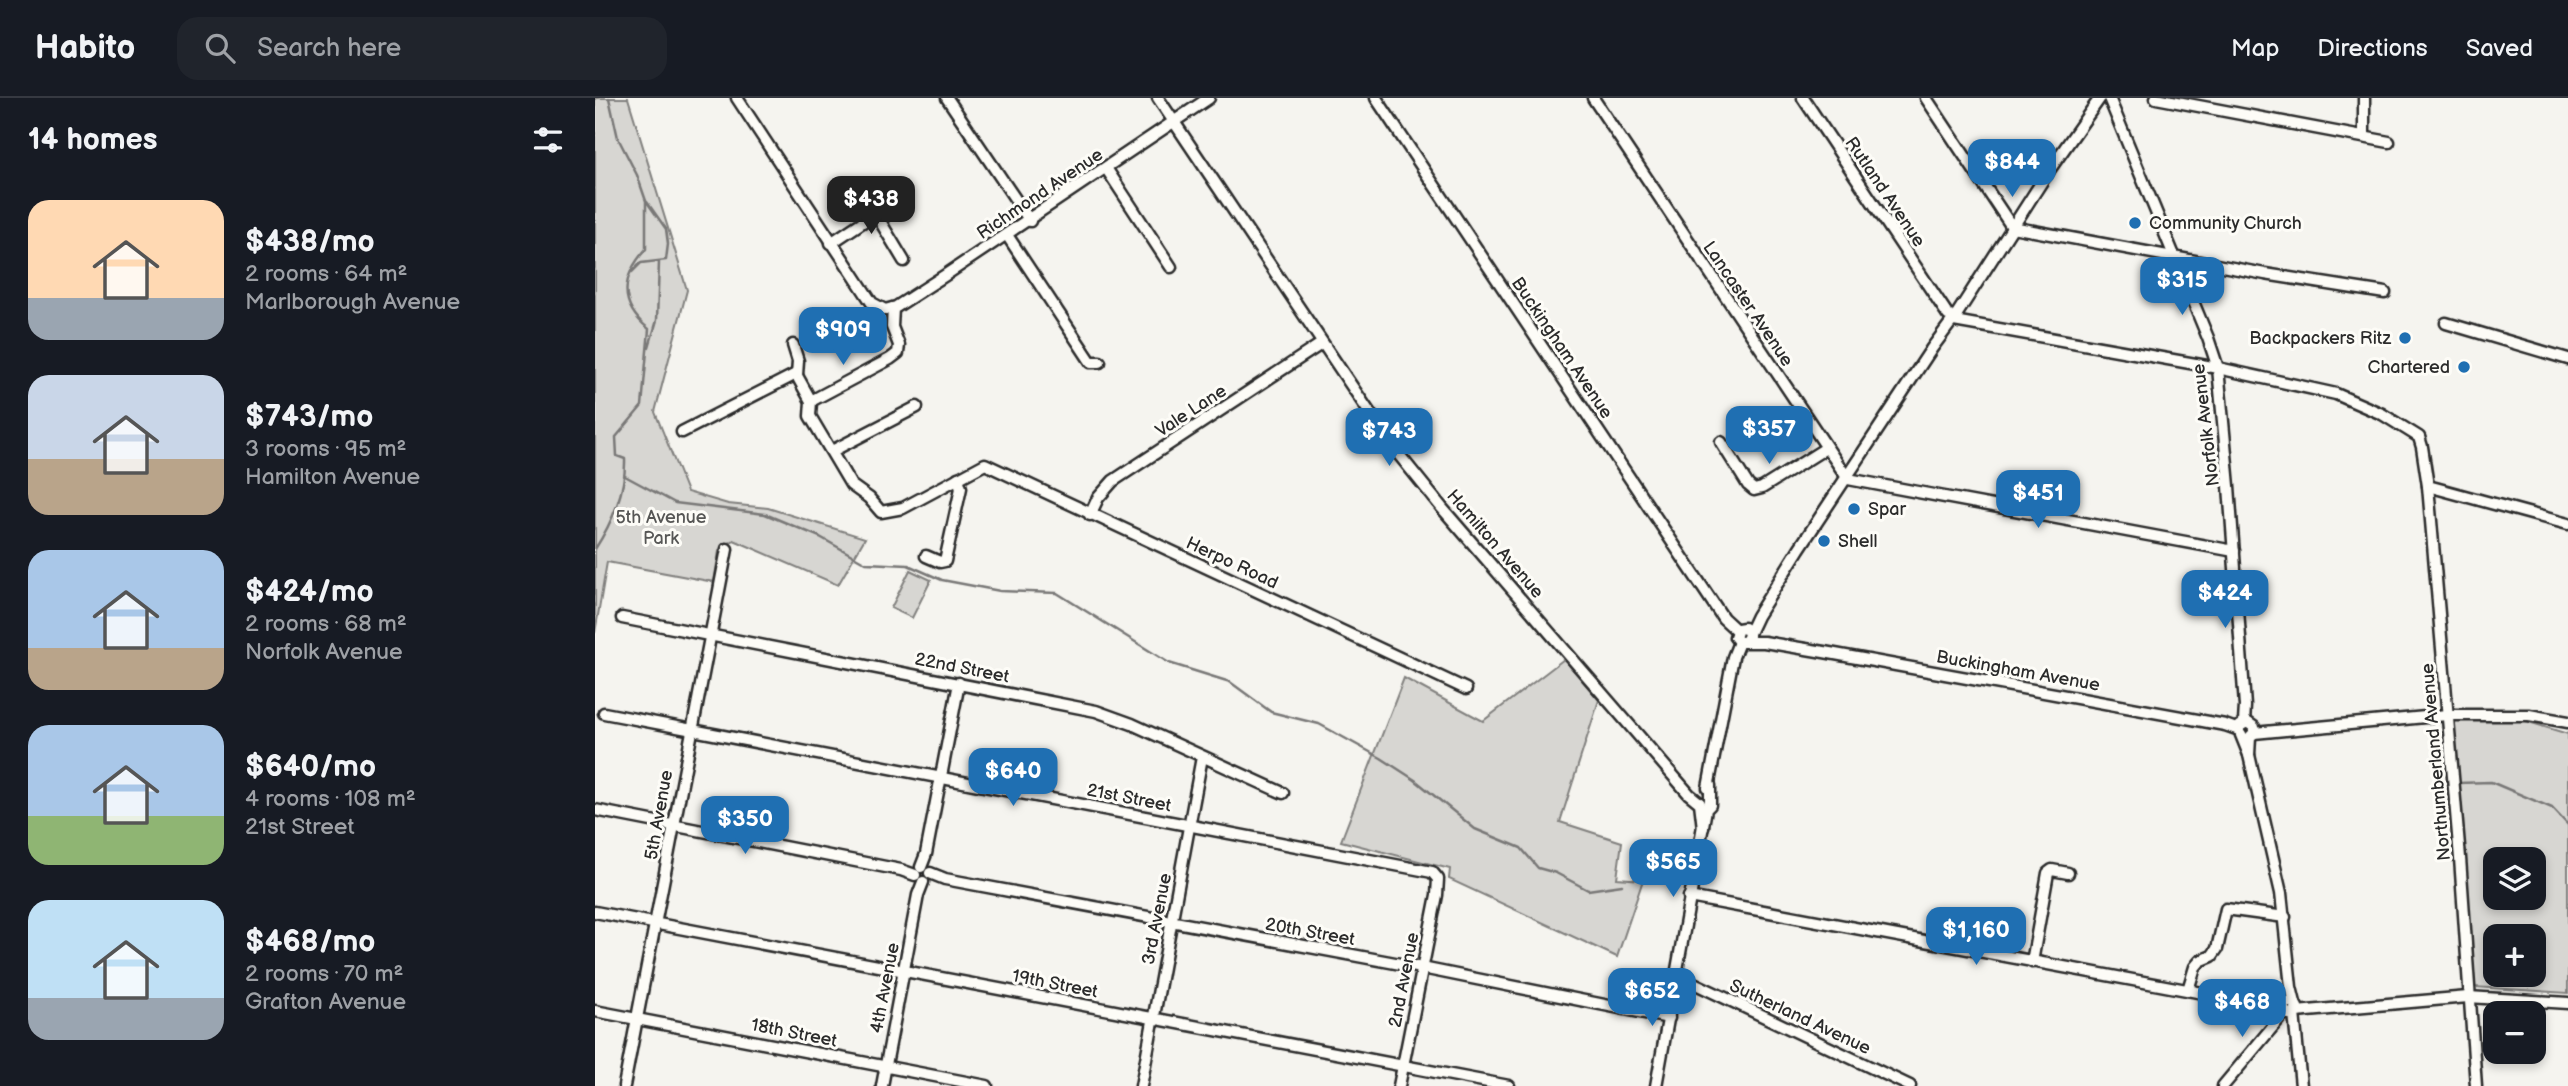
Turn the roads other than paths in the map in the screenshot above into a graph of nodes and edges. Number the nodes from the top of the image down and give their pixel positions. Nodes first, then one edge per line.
1 (737, 98) edge
2 (947, 98) edge
3 (1158, 98) edge
4 (1209, 98) edge
5 (1376, 98) edge
6 (1593, 98) edge
7 (1803, 98) edge
8 (1926, 98) edge
9 (2094, 98) edge
10 (2102, 98) edge
11 (2109, 98) edge
12 (2156, 98) edge
13 (2364, 98) edge
14 (2191, 101) edge
15 (2088, 114) junction
16 (2116, 117) junction
17 (1174, 122) junction
18 (2364, 137) junction
19 (2389, 142) dead end
20 (1106, 168) junction
21 (1030, 221) junction
22 (2012, 226) junction
23 (1007, 235) junction
24 (831, 243) junction
25 (2174, 257) junction
26 (904, 261) dead end
27 (1171, 267) dead end
28 (2385, 293) dead end
29 (889, 309) junction
30 (1953, 316) junction
31 (2446, 323) dead end
32 (1321, 344) junction
33 (793, 345) dead end
34 (2568, 359) edge
35 (1100, 362) dead end
36 (2218, 368) junction
37 (797, 375) junction
38 (811, 401) junction
39 (917, 407) dead end
40 (682, 432) dead end
41 (1721, 442) dead end
42 (1826, 448) junction
43 (832, 451) junction
44 (958, 478) junction
45 (1848, 479) junction
46 (2428, 486) junction
47 (1090, 515) junction
48 (2568, 524) edge
49 (727, 549) dead end
50 (2234, 551) junction
51 (926, 556) dead end
52 (622, 618) dead end
53 (1742, 634) junction
54 (710, 636) junction
55 (959, 683) junction
56 (1466, 689) dead end
57 (604, 713) dead end
58 (2447, 715) junction
59 (2568, 722) edge
60 (2247, 729) junction
61 (691, 731) junction
62 (1202, 757) junction
63 (940, 779) junction
64 (1283, 793) dead end
65 (1704, 803) junction
66 (595, 810) edge
67 (1190, 826) junction
68 (673, 827) junction
69 (2068, 873) dead end
70 (923, 874) junction
71 (1438, 879) joint
72 (1689, 897) junction
73 (595, 912) edge
74 (2285, 917) junction
75 (655, 922) junction
76 (1173, 922) junction
77 (2032, 962) junction
78 (1422, 968) junction
79 (905, 970) junction
80 (1677, 975) junction
81 (2188, 990) junction
82 (2468, 997) junction
83 (2568, 1003) edge
84 (2290, 1008) junction
85 (595, 1011) edge
86 (1669, 1018) junction
87 (636, 1019) junction
88 (1154, 1019) junction
89 (1403, 1065) junction
90 (885, 1066) junction
91 (624, 1086) edge
92 (882, 1086) edge
93 (987, 1086) edge
94 (1141, 1086) edge
95 (1399, 1086) edge
96 (1509, 1086) edge
97 (1656, 1086) edge
98 (1910, 1086) edge
99 (2223, 1086) edge
100 (2301, 1086) edge
101 (2476, 1086) edge

1 - 24 street
2 - 21 street
3 - 17 street, Hamilton Avenue
4 - 17 street, Richmond Avenue
5 - 53 street, Buckingham Avenue
6 - 42 street, Lancaster Avenue
7 - 30 street, Rutland Avenue
8 - 22 street
9 - 15 street
10 - 11 street
10 - 15 street
10 - 16 street, Norfolk Avenue
11 - 16 street, Norfolk Avenue
12 - 14 street
13 - 18 street
14 - 18 street
15 - 22 street
16 - 25 street, Norfolk Avenue
17 - 20 street, Richmond Avenue
17 - 32 street, Hamilton Avenue
18 - 19 street
20 - 21 street, Richmond Avenue
20 - 27 street
21 - 23 street, Richmond Avenue
22 - 25 street
22 - 30 street
23 - 29 street, Richmond Avenue
23 - 35 street
24 - 26 street
24 - 29 street
25 - 28 street
25 - 36 street, Norfolk Avenue
29 - 38 street
30 - 36 street
30 - 45 street
31 - 34 street
32 - 47 street, Vale Lane
32 - 65 street, Hamilton Avenue
33 - 37 street
36 - 46 street, Northumberland Avenue
36 - 50 street, Norfolk Avenue
37 - 38 street
37 - 40 street
38 - 43 street
39 - 43 street
41 - 42 street
42 - 45 street, Lancaster Avenue
43 - 44 street
44 - 47 street, Herpo Road
44 - 51 street
45 - 50 street
45 - 53 street
46 - 48 street
46 - 58 street, Northumberland Avenue
47 - 56 street, Herpo Road
49 - 54 street, 5th Avenue
50 - 60 street, Norfolk Avenue
52 - 54 street, 22nd Street
53 - 60 street, Buckingham Avenue
53 - 65 street
54 - 55 street, 22nd Street
54 - 61 street, 5th Avenue
55 - 62 street, 22nd Street
55 - 63 street, 4th Avenue
57 - 61 street, 21st Street
58 - 59 street
58 - 60 street
58 - 82 street, Northumberland Avenue
60 - 74 street
61 - 63 street, 21st Street
61 - 68 street, 5th Avenue
62 - 64 street, 22nd Street
62 - 67 street, 3rd Avenue
63 - 67 street, 21st Street
63 - 70 street, 4th Avenue
65 - 72 street
66 - 68 street, 20th Street
67 - 71 street, 21st Street
67 - 76 street, 3rd Avenue
68 - 70 street, 20th Street
68 - 75 street, 5th Avenue
69 - 77 street
70 - 76 street, 20th Street
70 - 79 street, 4th Avenue
71 - 78 street, 2nd Avenue
72 - 77 street
72 - 80 street
73 - 75 street, 19th Street
74 - 81 street
74 - 84 street
75 - 79 street, 19th Street
75 - 87 street, 5th Avenue
76 - 78 street, 20th Street
76 - 88 street, 3rd Avenue
77 - 81 street
78 - 86 street, 20th Street
78 - 89 street, 2nd Avenue
79 - 88 street, 19th Street
79 - 90 street, 4th Avenue
80 - 86 street
80 - 98 street, Sutherland Avenue
81 - 84 street
82 - 83 street
82 - 84 street
82 - 101 street, Northumberland Avenue
84 - 99 street
84 - 100 street
85 - 87 street, 18th Street
86 - 97 street
87 - 90 street, 18th Street
87 - 91 street, 5th Avenue
88 - 89 street, 19th Street
88 - 94 street, 3rd Avenue
89 - 95 street, 2nd Avenue
89 - 96 street, 19th Street
90 - 92 street, 4th Avenue
90 - 93 street, 18th Street

